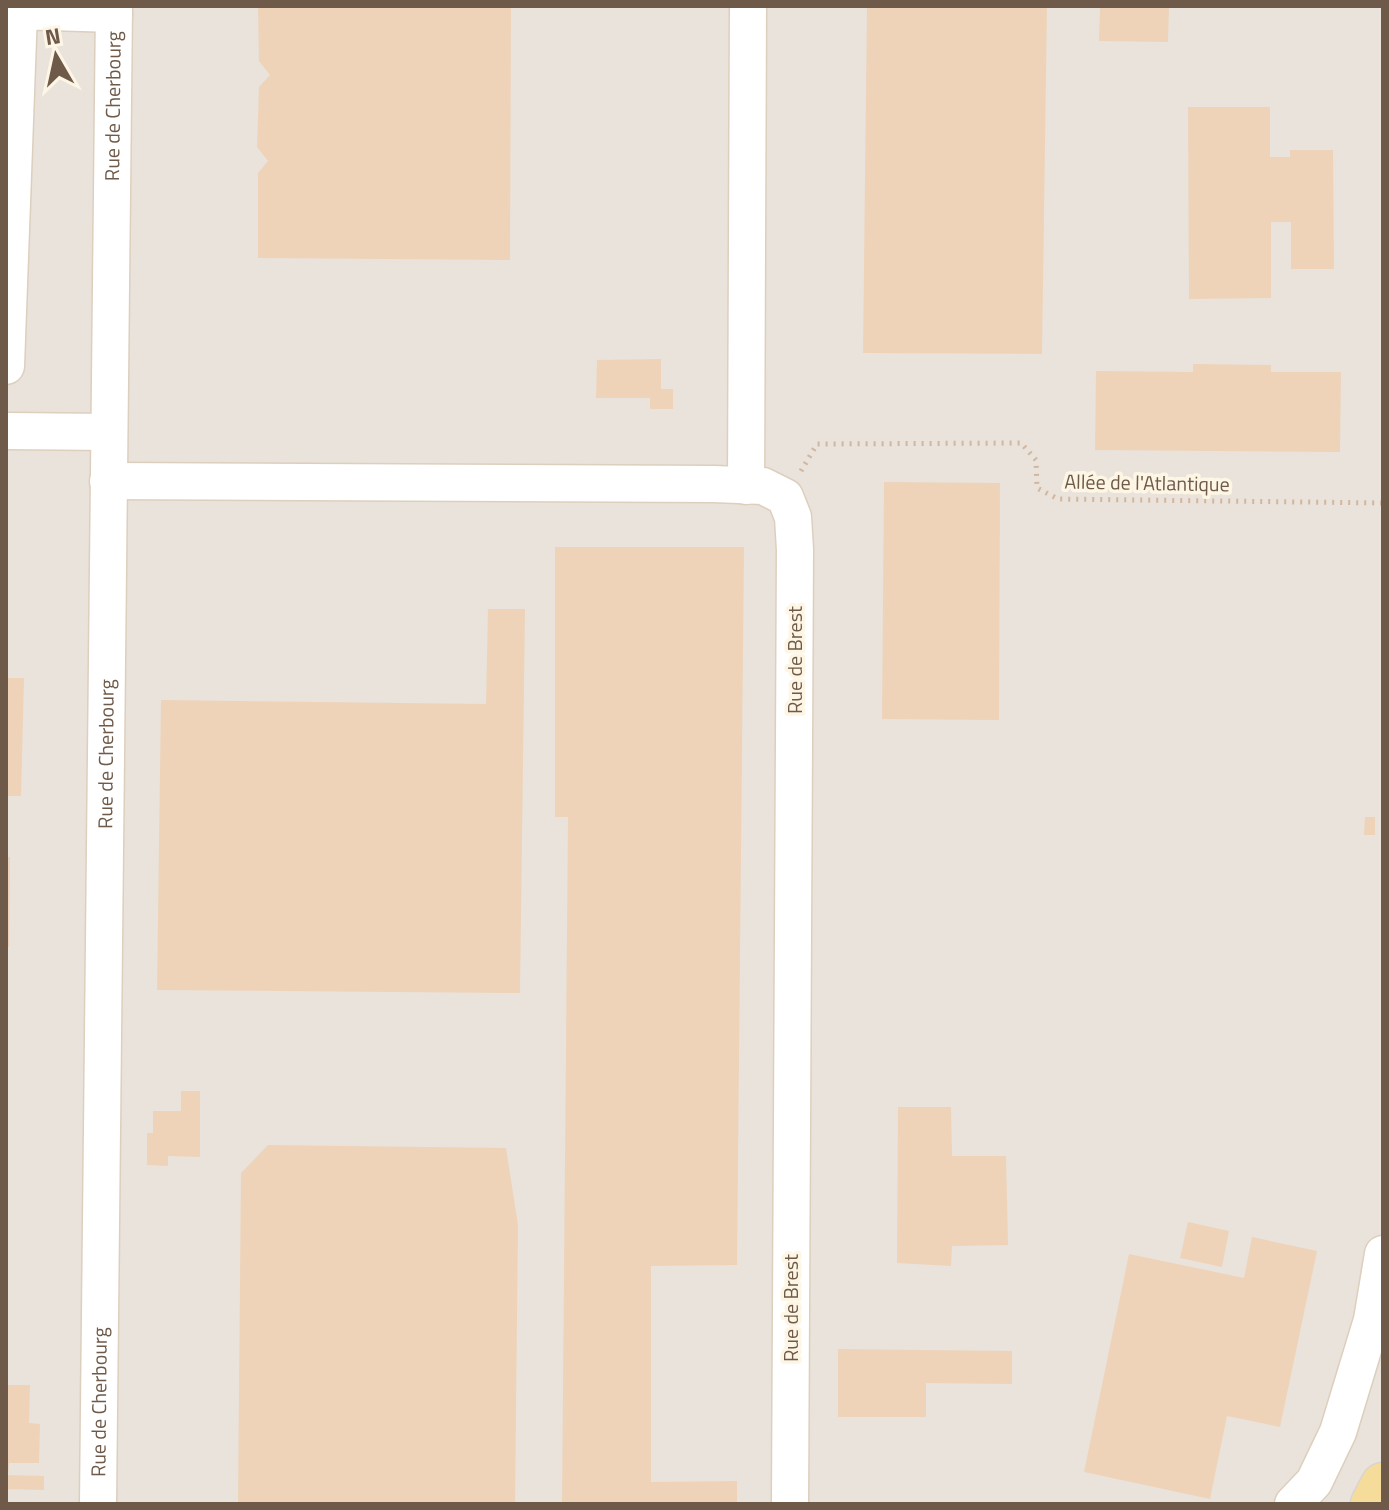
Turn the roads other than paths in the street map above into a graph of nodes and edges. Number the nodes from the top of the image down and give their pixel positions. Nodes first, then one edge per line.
1 (748, 6) edge
2 (114, 10) edge
3 (6, 366) edge
4 (6, 431) edge
5 (109, 432) junction
6 (108, 481) junction
7 (746, 486) junction
8 (1383, 1254) edge
9 (1383, 1485) edge
10 (98, 1504) edge
11 (790, 1504) edge
12 (1293, 1504) edge
13 (1373, 1504) edge

1 - 7 street
2 - 3 street
2 - 5 street, Rue de Cherbourg
4 - 5 street
5 - 6 street, Rue de Cherbourg
6 - 7 street
6 - 10 street, Rue de Cherbourg
7 - 11 street, Rue de Brest
8 - 12 street
9 - 13 main road

